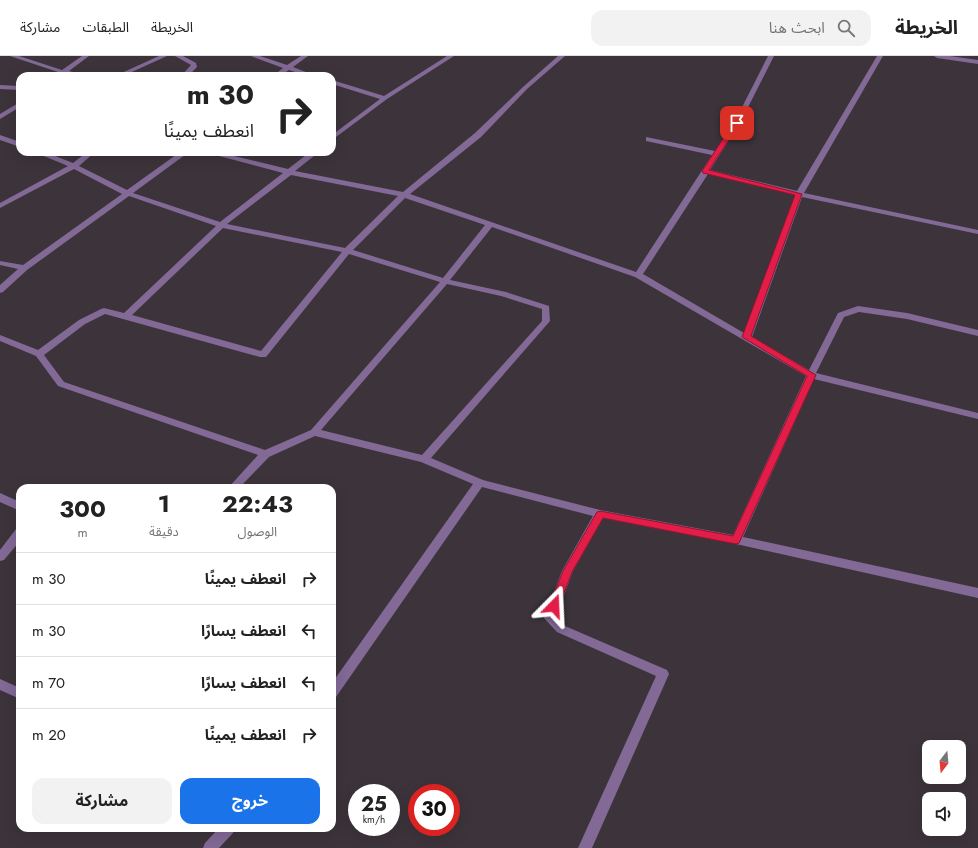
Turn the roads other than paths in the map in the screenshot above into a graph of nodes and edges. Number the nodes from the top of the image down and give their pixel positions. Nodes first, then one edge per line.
1 (13, 56) edge
2 (86, 56) edge
3 (164, 56) edge
4 (178, 56) edge
5 (254, 56) edge
6 (305, 56) edge
7 (451, 56) edge
8 (562, 56) edge
9 (771, 56) edge
10 (880, 56) edge
11 (937, 56) edge
12 (978, 62) edge
13 (286, 68) junction
14 (55, 72) edge
15 (63, 72) edge
16 (127, 72) edge
17 (188, 72) edge
18 (281, 72) edge
19 (300, 72) edge
20 (336, 83) edge
21 (0, 87) edge
22 (16, 88) edge
23 (385, 98) junction
24 (16, 107) edge
25 (0, 117) edge
26 (336, 135) edge
27 (0, 137) edge
28 (649, 139) dead end
29 (16, 143) edge
30 (717, 154) junction
31 (48, 156) edge
32 (86, 156) edge
33 (179, 156) edge
34 (224, 156) edge
35 (310, 156) edge
36 (74, 166) junction
37 (705, 171) junction
38 (289, 172) junction
39 (127, 193) junction
40 (798, 194) junction
41 (404, 195) junction
42 (0, 206) edge
43 (490, 224) junction
44 (221, 225) junction
45 (978, 232) edge
46 (347, 251) junction
47 (0, 263) edge
48 (24, 268) junction
49 (638, 275) junction
50 (445, 281) junction
51 (0, 290) edge
52 (126, 316) junction
53 (978, 334) edge
54 (746, 337) junction
55 (0, 338) edge
56 (39, 354) junction
57 (811, 375) junction
58 (978, 416) edge
59 (314, 432) junction
60 (265, 454) junction
61 (424, 459) junction
62 (480, 483) junction
63 (236, 484) edge
64 (0, 497) edge
65 (16, 505) edge
66 (600, 514) junction
67 (16, 538) edge
68 (736, 540) junction
69 (0, 557) edge
70 (978, 593) edge
71 (0, 684) edge
72 (336, 688) edge
73 (16, 692) edge
74 (224, 832) edge
75 (210, 848) edge
76 (585, 848) edge

1 - 14 street
2 - 15 street
3 - 16 street
4 - 17 street
5 - 13 street
6 - 13 street
7 - 23 street
8 - 41 street
9 - 30 street
10 - 40 street
11 - 12 street
13 - 18 street
13 - 19 street
20 - 23 street
21 - 22 street
23 - 26 street
24 - 25 street
27 - 29 street
28 - 30 street
30 - 37 street
31 - 36 street
32 - 36 street
33 - 39 street
34 - 38 street
35 - 38 street
36 - 39 street
36 - 42 street
37 - 40 street
37 - 49 street
38 - 41 street
38 - 44 street
39 - 44 street
39 - 48 street
40 - 45 street
40 - 54 street
41 - 43 street
41 - 46 street
43 - 49 street
43 - 50 street
44 - 46 street
44 - 52 street
46 - 50 street
46 - 52 street
47 - 48 street
48 - 51 street
49 - 54 street
50 - 59 street
50 - 61 street
52 - 56 street
53 - 57 street
54 - 57 street
55 - 56 street
56 - 60 street
57 - 58 street
57 - 68 street
59 - 60 street
59 - 61 street
60 - 63 street
61 - 62 street
62 - 66 street
62 - 72 street
64 - 65 street
66 - 68 street
66 - 76 street
67 - 69 street
68 - 70 street
71 - 73 street
74 - 75 street

